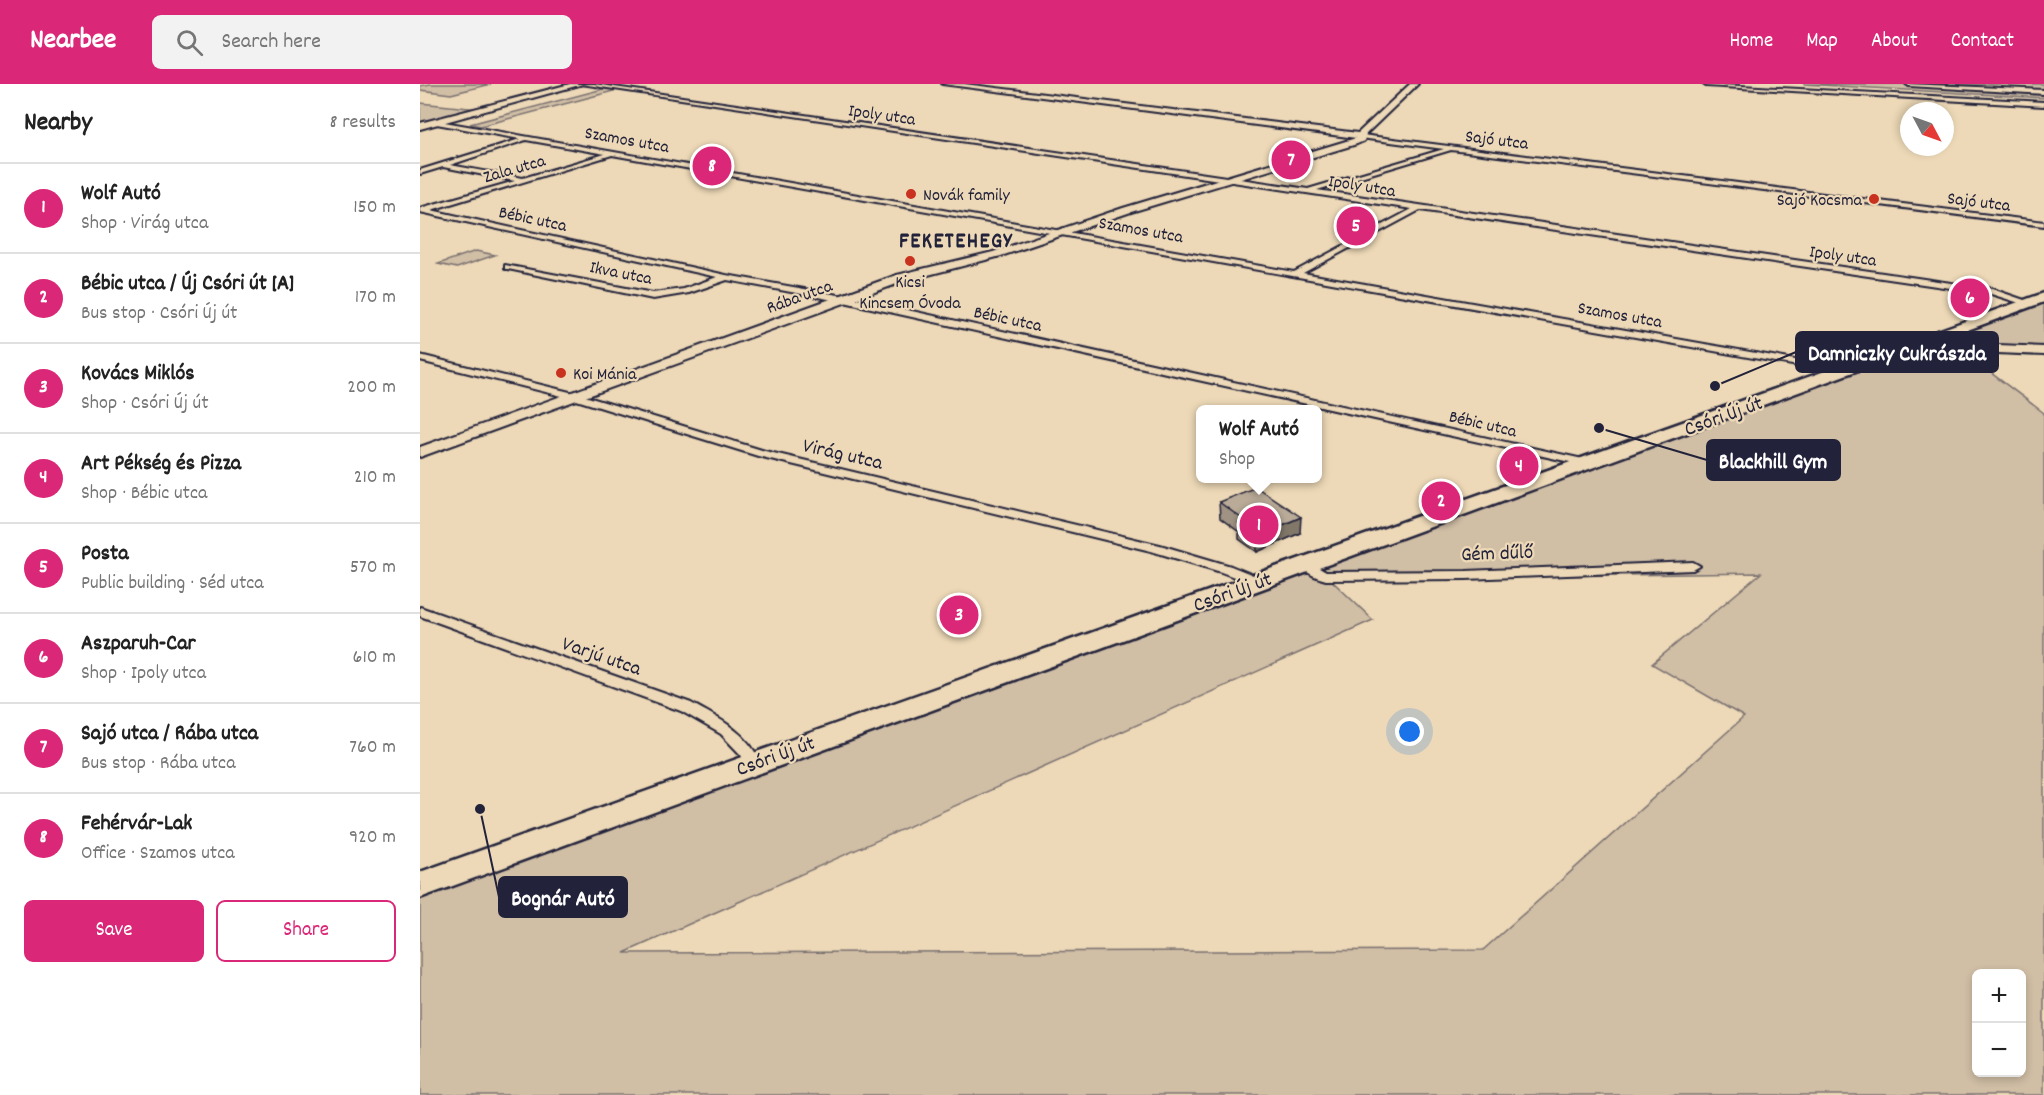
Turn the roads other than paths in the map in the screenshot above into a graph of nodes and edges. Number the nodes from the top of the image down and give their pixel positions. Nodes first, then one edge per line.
1 (579, 84) edge
2 (584, 84) edge
3 (946, 84) edge
4 (1414, 84) edge
5 (1706, 84) edge
6 (1909, 84) edge
7 (1766, 86) edge
8 (2044, 92) edge
9 (2029, 103) junction
10 (2044, 104) edge
11 (2044, 113) edge
12 (433, 122) junction
13 (420, 126) edge
14 (1362, 137) junction
15 (528, 139) junction
16 (1453, 149) junction
17 (614, 154) junction
18 (442, 165) junction
19 (420, 172) edge
20 (1226, 180) junction
21 (523, 181) junction
22 (1306, 192) junction
23 (1417, 209) junction
24 (421, 211) edge
25 (2044, 224) edge
26 (1061, 232) junction
27 (508, 267) dead end
28 (1297, 273) junction
29 (726, 277) junction
30 (2044, 297) edge
31 (844, 299) junction
32 (2029, 303) junction
33 (1939, 335) junction
34 (2044, 351) edge
35 (420, 358) edge
36 (1843, 371) junction
37 (574, 396) junction
38 (420, 452) edge
39 (1588, 463) junction
40 (1307, 565) junction
41 (1693, 566) dead end
42 (1258, 582) junction
43 (420, 611) edge
44 (753, 763) junction
45 (420, 885) edge

1 - 12 street
2 - 20 street, Ipoly utca
3 - 14 street, Sajó utca
4 - 14 street, Rába utca
5 - 7 street
6 - 8 street
7 - 9 street
9 - 10 street
9 - 11 street
12 - 13 street
12 - 15 street, Szamos utca
14 - 16 street, Sajó utca
14 - 20 street, Rába utca
15 - 17 street, Szamos utca
15 - 18 street
16 - 22 street
16 - 25 street, Sajó utca
17 - 21 street, Zala utca
17 - 26 street, Szamos utca
18 - 19 street
18 - 21 street
20 - 22 street, Ipoly utca
20 - 26 street, Rába utca
21 - 24 street, Zala utca
22 - 23 street, Ipoly utca
23 - 28 street
23 - 32 street, Ipoly utca
24 - 29 street, Bébic utca
26 - 28 street, Szamos utca
26 - 31 street, Rába utca
27 - 29 street, Ikva utca
28 - 36 street, Szamos utca
29 - 31 street, Bébic utca
30 - 32 main road, Csóri Új út
31 - 37 street, Rába utca
31 - 39 street, Bébic utca
32 - 33 main road, Csóri Új út
33 - 34 street
33 - 36 main road, Csóri Új út
35 - 37 street, Virág utca
36 - 39 main road, Csóri Új út
37 - 38 street, Rába utca
37 - 42 street, Virág utca
39 - 40 main road, Csóri Új út
40 - 41 street, Gém dűlő
40 - 42 main road, Csóri Új út
42 - 44 main road, Csóri Új út
43 - 44 street, Varjú utca
44 - 45 main road, Csóri Új út

